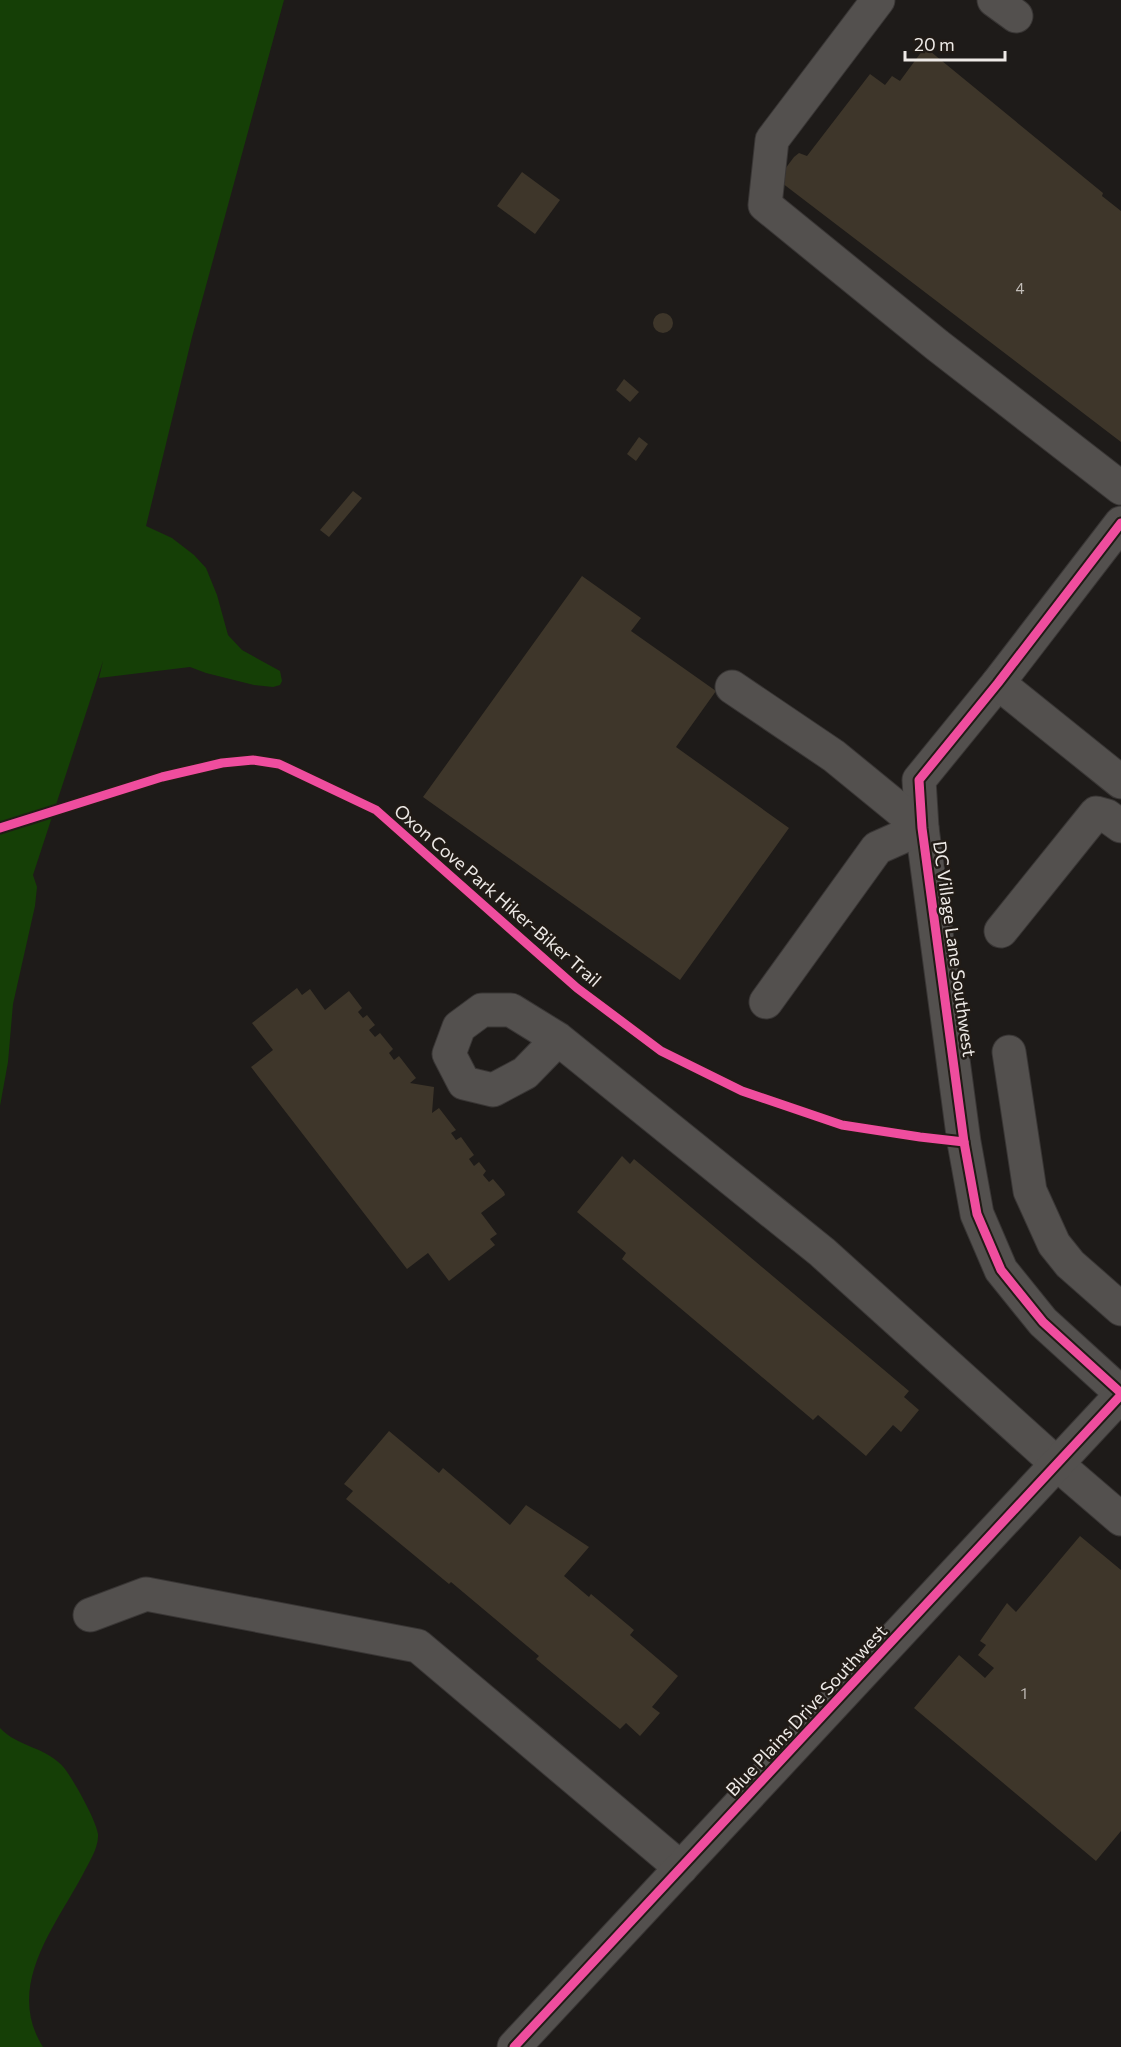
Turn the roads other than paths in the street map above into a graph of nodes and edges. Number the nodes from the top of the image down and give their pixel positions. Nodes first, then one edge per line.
1 (878, 0) edge
2 (1121, 488) edge
3 (1121, 523) edge
4 (998, 683) junction
5 (732, 687) dead end
6 (1121, 782) edge
7 (1121, 826) edge
8 (922, 828) junction
9 (1001, 931) dead end
10 (766, 1002) dead end
11 (558, 1039) dead end
12 (1009, 1052) dead end
13 (1121, 1309) edge
14 (1121, 1394) edge
15 (1057, 1464) junction
16 (1121, 1519) edge
17 (90, 1615) dead end
18 (681, 1868) junction
19 (514, 2047) edge

1 - 2 street
3 - 4 street, DC Village Lane Southwest
4 - 6 street
4 - 8 street, DC Village Lane Southwest
5 - 8 street
7 - 9 street
8 - 10 street
8 - 14 street, DC Village Lane Southwest
11 - 15 street
12 - 13 street
14 - 15 street, Blue Plains Drive Southwest
15 - 16 street
15 - 18 street, Blue Plains Drive Southwest
17 - 18 street
18 - 19 street, Blue Plains Drive Southwest

